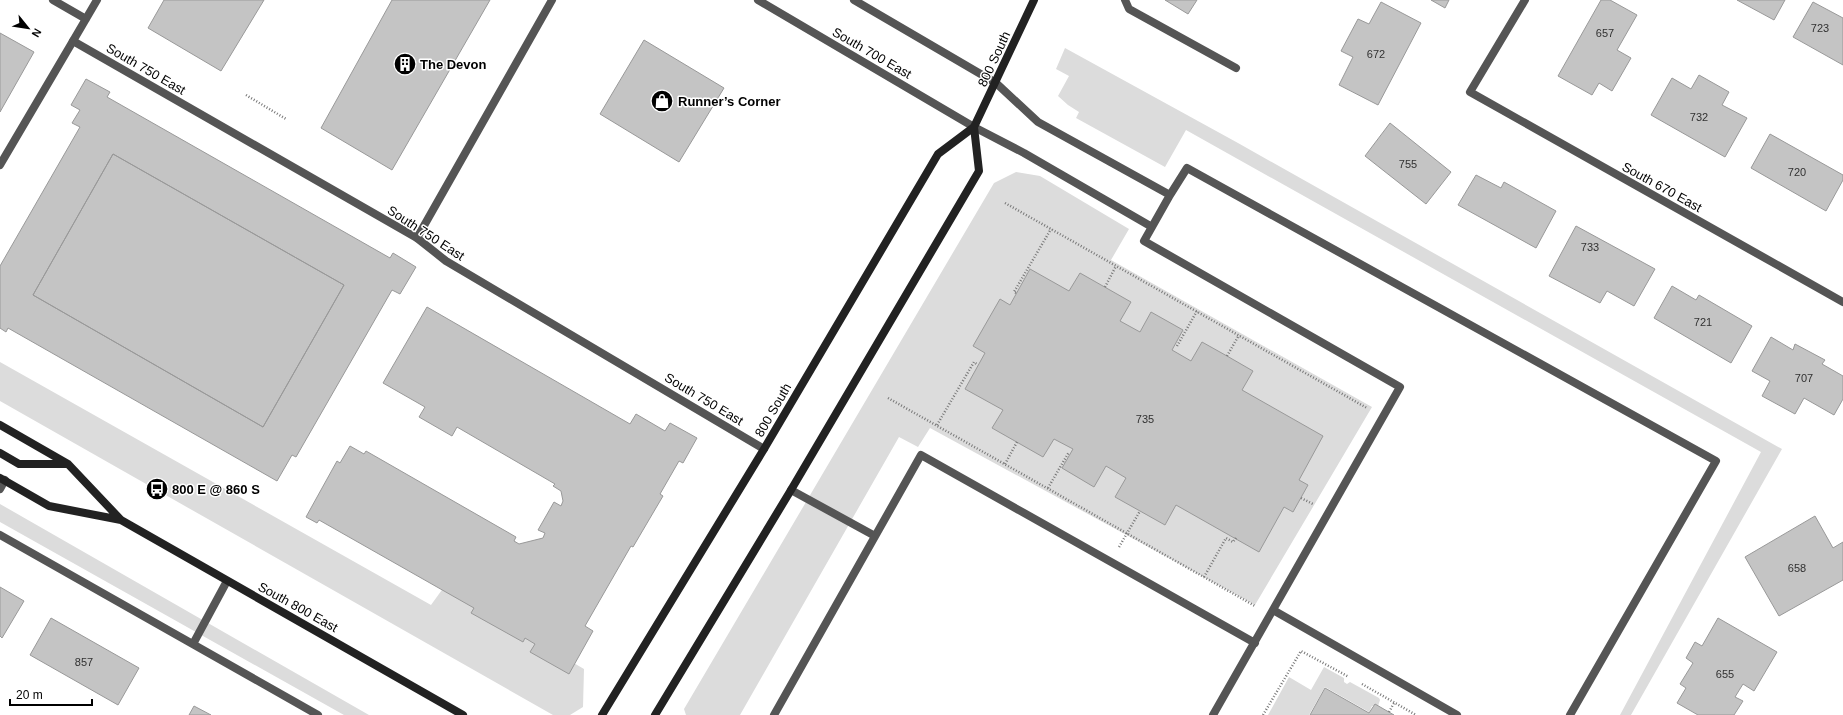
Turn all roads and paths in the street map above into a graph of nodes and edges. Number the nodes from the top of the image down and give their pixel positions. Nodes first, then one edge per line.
1 (52, 0) edge
2 (97, 0) edge
3 (552, 0) edge
4 (758, 0) edge
5 (854, 0) edge
6 (1034, 0) edge
7 (1125, 0) edge
8 (1525, 0) edge
9 (86, 19) junction
10 (73, 41) junction
11 (1236, 68) dead end
12 (996, 84) junction
13 (246, 95) dead end
14 (286, 119) dead end
15 (974, 127) junction
16 (0, 165) edge
17 (1170, 195) junction
18 (1005, 203) dead end
19 (1152, 227) junction
20 (1051, 229) junction
21 (417, 238) junction
22 (1116, 266) junction
23 (1105, 287) dead end
24 (1016, 293) dead end
25 (1843, 302) edge
26 (1197, 311) junction
27 (1239, 335) junction
28 (1177, 346) dead end
29 (1227, 356) dead end
30 (978, 365) dead end
31 (888, 398) dead end
32 (1363, 414) dead end
33 (0, 425) edge
34 (937, 425) junction
35 (1017, 442) dead end
36 (764, 449) junction
37 (1069, 452) dead end
38 (0, 453) edge
39 (68, 464) junction
40 (1005, 464) junction
41 (2, 479) edge
42 (1048, 488) junction
43 (0, 489) edge
44 (791, 490) junction
45 (1301, 498) dead end
46 (1317, 498) dead end
47 (1140, 511) dead end
48 (121, 520) junction
49 (1127, 533) junction
50 (0, 535) edge
51 (875, 536) junction
52 (1236, 538) dead end
53 (1110, 562) junction
54 (1204, 577) junction
55 (227, 581) junction
56 (1256, 606) dead end
57 (1273, 610) junction
58 (1255, 643) junction
59 (193, 644) junction
60 (1394, 703) junction
61 (1389, 712) dead end
62 (318, 715) edge
63 (463, 715) edge
64 (602, 715) edge
65 (655, 715) edge
66 (774, 715) edge
67 (1213, 715) edge
68 (1263, 715) edge
69 (1416, 715) edge
70 (1458, 715) edge
71 (1570, 715) edge

1 - 9 street
2 - 9 street
3 - 21 street
4 - 15 street, South 700 East
5 - 12 street
6 - 12 main road, 800 South
7 - 11 street
8 - 25 street, South 670 East
9 - 10 street
10 - 16 street
10 - 21 street, South 750 East
12 - 15 main road, 800 South
12 - 17 street
13 - 14 path
15 - 19 street, South 700 East
15 - 36 main road, 800 South
15 - 44 main road
17 - 19 street
17 - 71 street
18 - 20 path
19 - 57 street
20 - 22 path
20 - 24 path
21 - 36 street, South 750 East
22 - 23 path
22 - 26 path
26 - 27 path
26 - 28 path
27 - 29 path
27 - 32 path
30 - 34 path
31 - 34 path
33 - 39 main road, South 800 East
34 - 40 path
35 - 40 path
36 - 64 main road, 800 South
37 - 42 path
38 - 39 main road
39 - 48 main road, South 800 East
40 - 42 path
41 - 43 street
41 - 48 main road, South 800 East
42 - 49 path
44 - 51 street
44 - 65 main road
45 - 46 path
47 - 49 path
48 - 55 main road, South 800 East
49 - 53 path
49 - 54 path
50 - 59 street
51 - 53 street
51 - 66 street
52 - 54 path
53 - 58 street
54 - 56 path
55 - 59 street
55 - 63 main road, South 800 East
57 - 58 street
57 - 70 street
58 - 67 street
59 - 62 street
60 - 61 path
60 - 68 path
60 - 69 path

